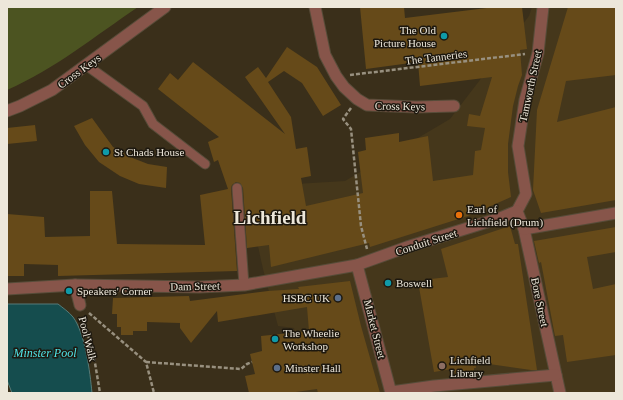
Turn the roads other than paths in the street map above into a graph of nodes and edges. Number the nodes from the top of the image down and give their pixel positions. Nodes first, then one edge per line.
1 (165, 7) edge
2 (315, 7) edge
3 (543, 7) edge
4 (86, 65) junction
5 (454, 106) dead end
6 (7, 111) edge
7 (205, 164) dead end
8 (238, 188) dead end
9 (517, 211) junction
10 (616, 213) edge
11 (524, 229) junction
12 (357, 265) junction
13 (75, 285) junction
14 (244, 285) junction
15 (7, 289) edge
16 (80, 305) road end
17 (556, 375) junction
18 (391, 392) edge
19 (560, 393) edge

1 - 4 street, Cross Keys
2 - 5 street, Cross Keys
3 - 9 street, Tamworth Street
4 - 6 street, Cross Keys
4 - 7 lane
8 - 14 lane
9 - 11 street, Bore Street
9 - 12 street, Conduit Street
10 - 11 street
11 - 17 street, Bore Street
12 - 14 street, Dam Street
12 - 18 street, Market Street
13 - 14 street, Dam Street
13 - 15 street, Dam Street
13 - 16 street, Pool Walk
17 - 18 street
17 - 19 street, Bore Street

